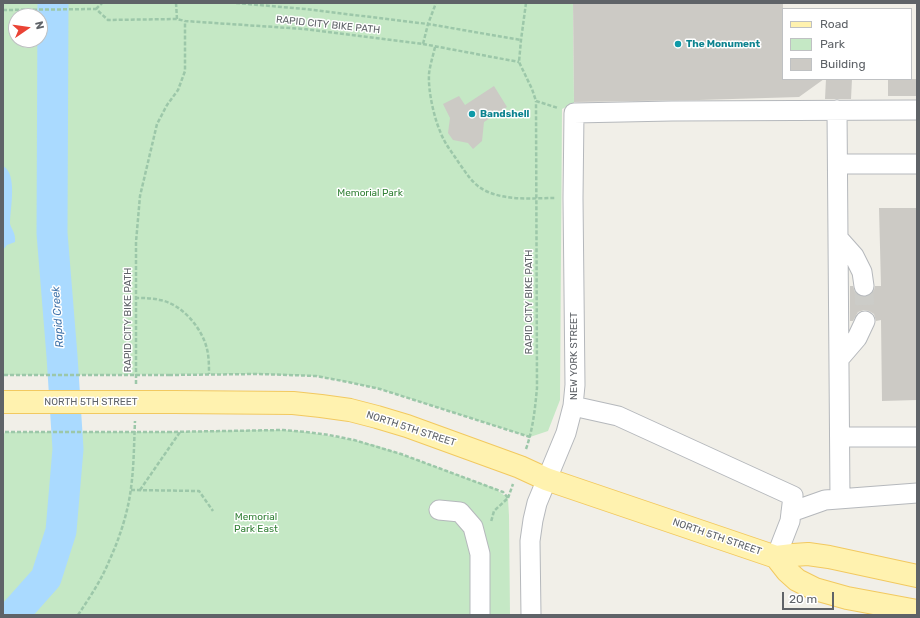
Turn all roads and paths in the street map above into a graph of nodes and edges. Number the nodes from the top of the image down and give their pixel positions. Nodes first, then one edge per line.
1 (102, 3) edge
2 (176, 3) edge
3 (236, 3) edge
4 (436, 3) edge
5 (526, 3) edge
6 (96, 9) junction
7 (3, 10) edge
8 (177, 19) junction
9 (186, 22) junction
10 (428, 24) junction
11 (521, 40) junction
12 (423, 44) junction
13 (435, 47) junction
14 (519, 62) junction
15 (536, 101) junction
16 (837, 110) junction
17 (917, 110) edge
18 (574, 113) junction
19 (838, 164) junction
20 (917, 164) edge
21 (536, 198) junction
22 (572, 198) junction
23 (838, 238) junction
24 (864, 286) tunnel mouth
25 (135, 298) junction
26 (865, 321) tunnel mouth
27 (839, 359) junction
28 (4, 375) edge
29 (136, 385) dead end
30 (3, 402) edge
31 (573, 406) junction
32 (135, 414) dead end
33 (180, 431) junction
34 (5, 432) dead end
35 (840, 437) junction
36 (917, 437) edge
37 (520, 468) junction
38 (546, 479) junction
39 (131, 490) junction
40 (140, 490) junction
41 (917, 493) edge
42 (508, 498) junction
43 (840, 498) junction
44 (439, 510) dead end
45 (213, 511) dead end
46 (791, 512) junction
47 (491, 526) dead end
48 (776, 557) junction
49 (917, 576) edge
50 (917, 611) edge
51 (78, 615) edge
52 (480, 615) edge
53 (531, 615) edge

1 - 6 path
2 - 8 path
3 - 10 path
4 - 10 path
5 - 11 path
6 - 7 path
6 - 8 path, RAPID CITY BIKE PATH
8 - 9 path, RAPID CITY BIKE PATH
9 - 12 path, RAPID CITY BIKE PATH
9 - 25 path, RAPID CITY BIKE PATH
10 - 11 path
10 - 12 path
11 - 14 path
12 - 13 path, RAPID CITY BIKE PATH
13 - 14 path, RAPID CITY BIKE PATH
13 - 21 path
14 - 15 path, RAPID CITY BIKE PATH
15 - 18 path
15 - 21 path, RAPID CITY BIKE PATH
16 - 17 street
16 - 18 street
16 - 19 street
18 - 22 street, NEW YORK STREET
19 - 20 street
19 - 23 street
21 - 22 path
21 - 37 path, RAPID CITY BIKE PATH
22 - 31 street, NEW YORK STREET
23 - 24 street
23 - 27 street
25 - 28 path, bridge
25 - 29 path, RAPID CITY BIKE PATH
26 - 27 street
27 - 35 street
30 - 37 main road, NORTH 5TH STREET, bridge
31 - 38 street, NEW YORK STREET
31 - 46 street
32 - 39 path
33 - 34 path, bridge
33 - 40 path
33 - 42 path
35 - 36 street
35 - 43 street
37 - 38 main road, NORTH 5TH STREET
37 - 42 path, RAPID CITY BIKE PATH
38 - 48 main road, NORTH 5TH STREET
38 - 53 street, NEW YORK STREET
39 - 40 path
39 - 51 path
40 - 45 path
41 - 43 street
42 - 47 path
43 - 46 street
44 - 52 street
46 - 48 street
48 - 49 main road, NORTH 5TH STREET
48 - 50 main road

